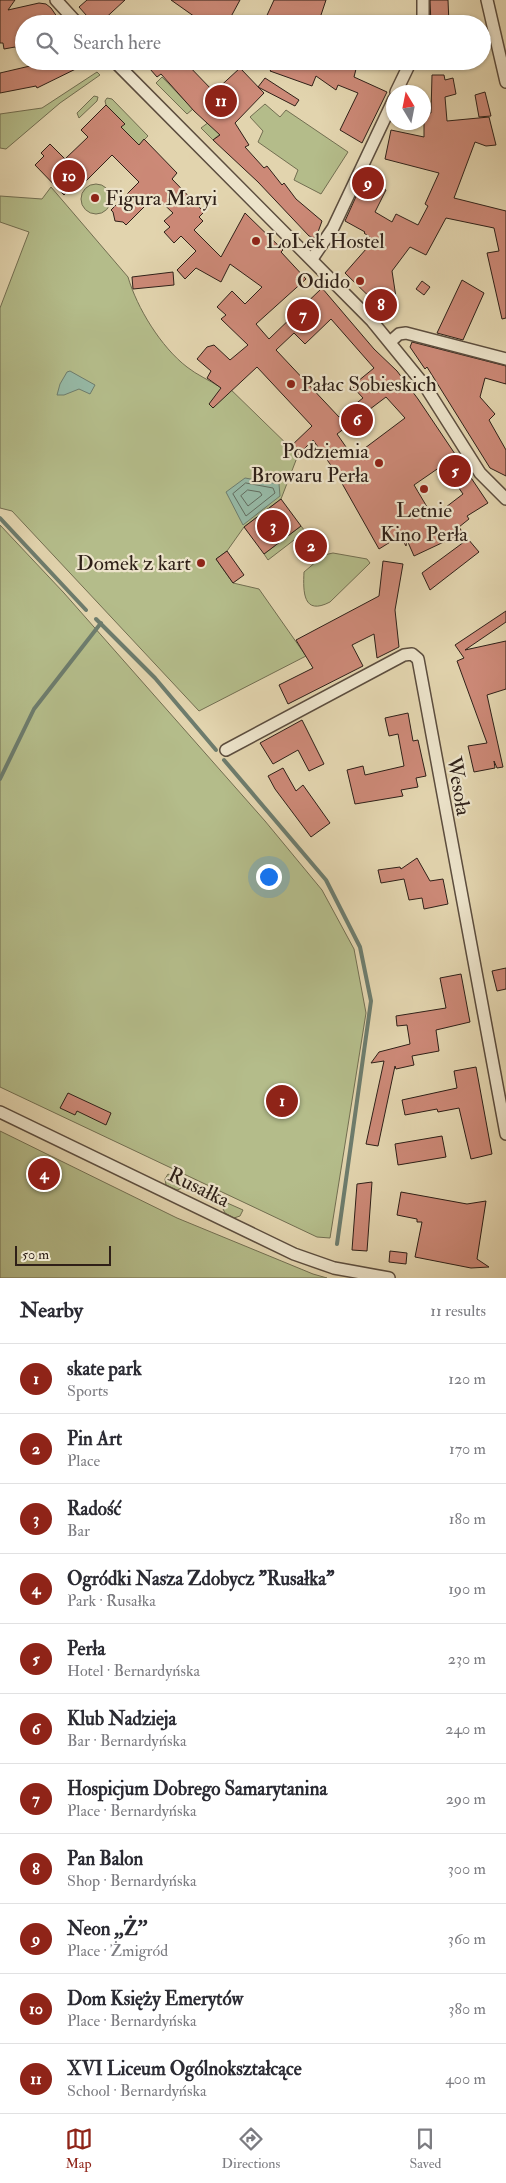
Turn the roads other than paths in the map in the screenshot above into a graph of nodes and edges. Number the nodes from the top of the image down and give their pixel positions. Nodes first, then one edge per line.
1 (56, 0) edge
2 (423, 0) edge
3 (487, 0) edge
4 (70, 15) edge
5 (423, 15) edge
6 (490, 15) edge
7 (491, 17) edge
8 (123, 70) edge
9 (407, 70) edge
10 (506, 82) edge
11 (399, 85) edge
12 (386, 116) edge
13 (312, 259) junction
14 (390, 342) junction
15 (506, 359) edge
16 (506, 498) edge
17 (226, 750) dead end
18 (0, 1112) edge
19 (505, 1121) edge
20 (506, 1134) edge
21 (389, 1278) edge

1 - 4 street
2 - 5 street
3 - 6 street
7 - 10 street
8 - 13 street
9 - 11 street
12 - 13 street
13 - 14 street
14 - 15 street
14 - 16 street
17 - 19 street, Wesoła
18 - 21 street, Rusałka
19 - 20 street, Wesoła

